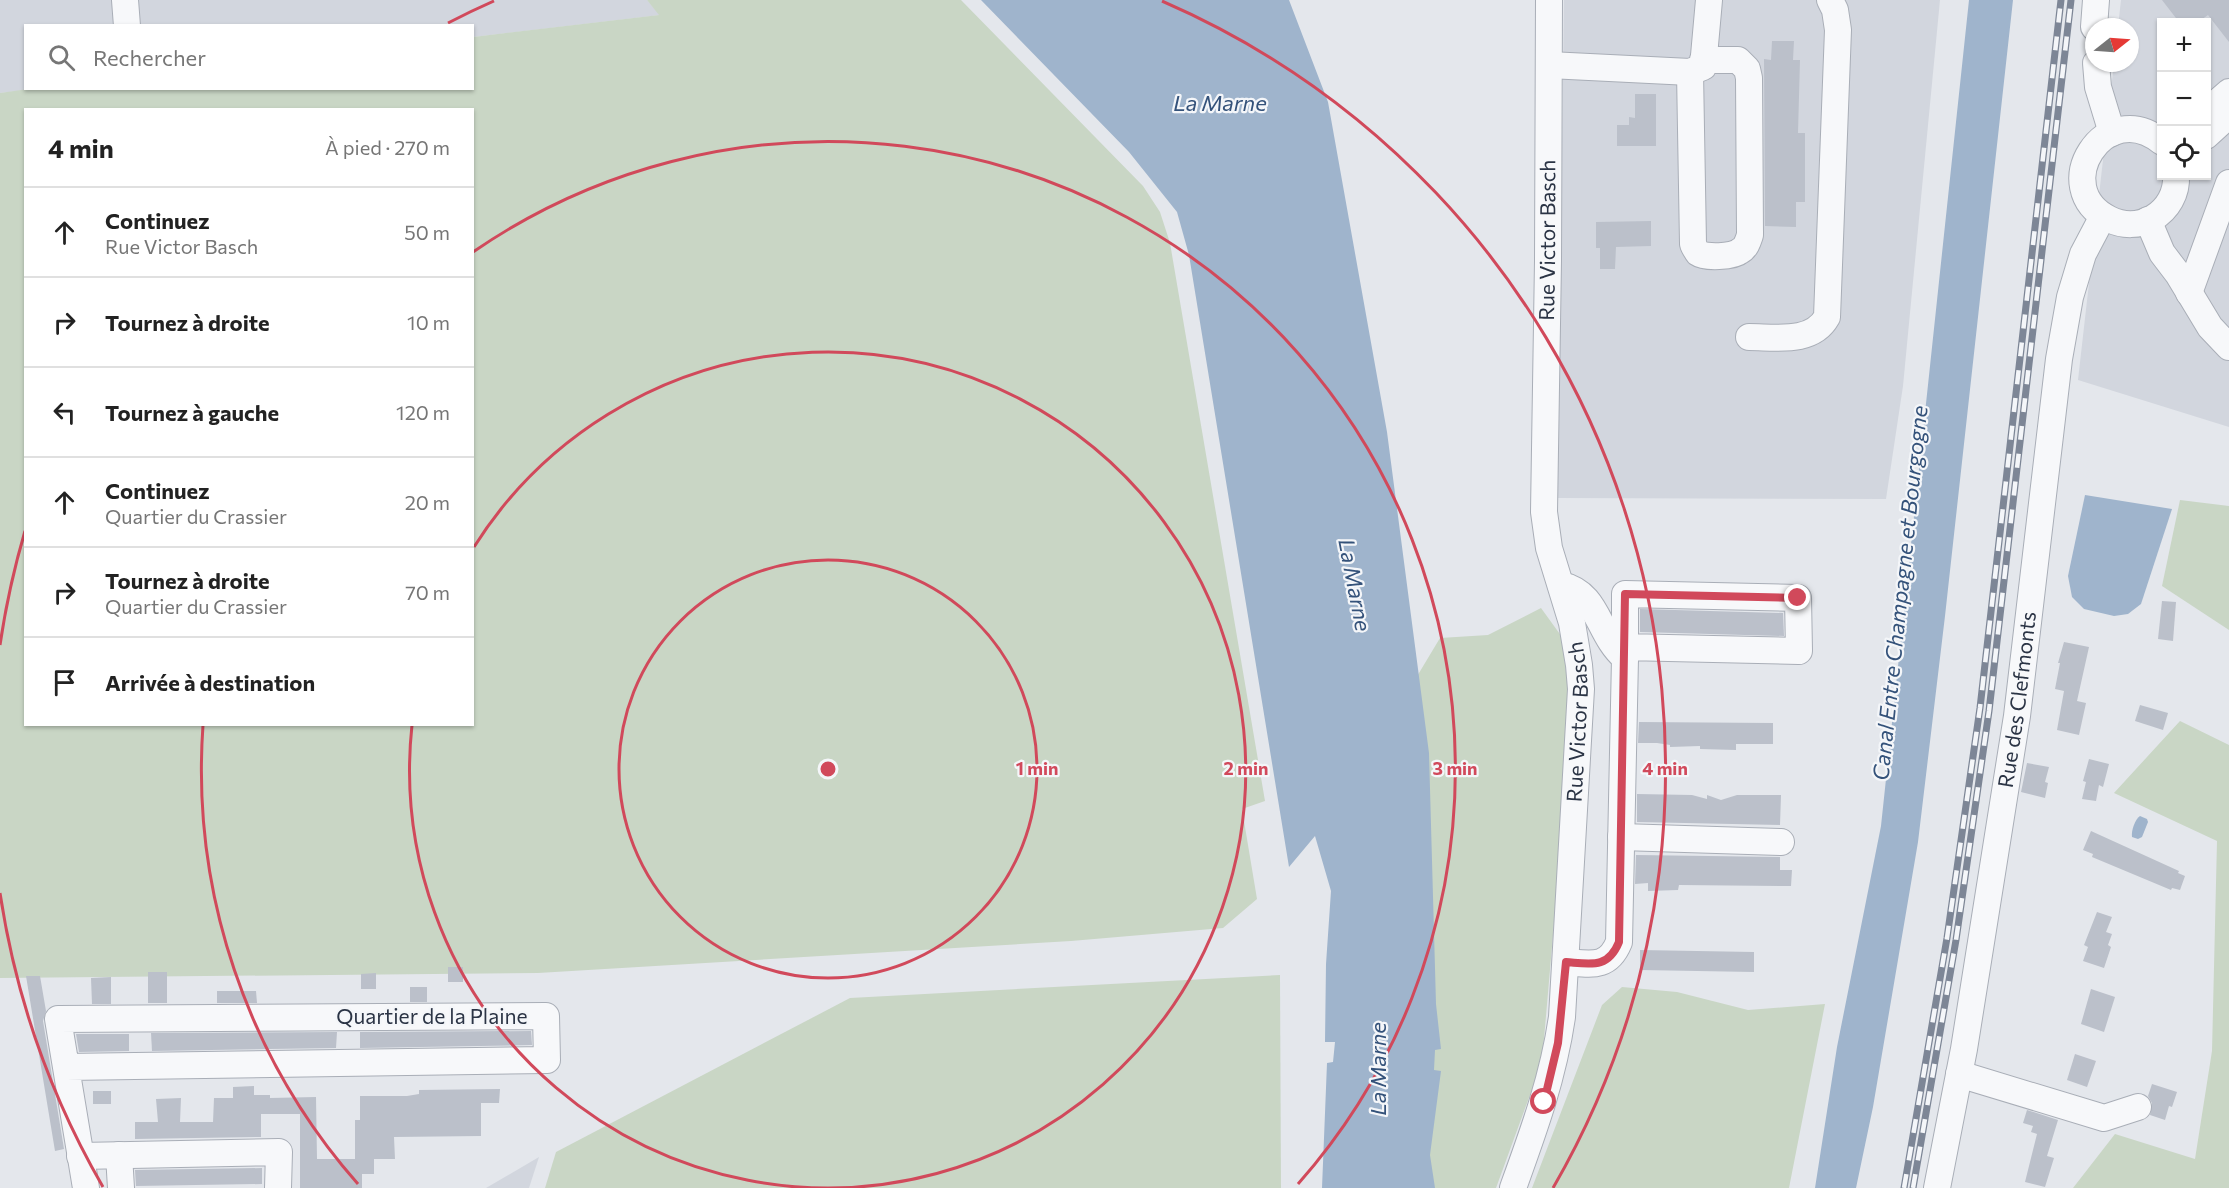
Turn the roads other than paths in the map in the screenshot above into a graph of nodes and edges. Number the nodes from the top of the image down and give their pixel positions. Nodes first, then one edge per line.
1 (125, 0) edge
2 (1549, 0) edge
3 (1708, 0) edge
4 (1830, 0) edge
5 (2096, 0) edge
6 (2095, 18) edge
7 (127, 24) edge
8 (1549, 65) junction
9 (1697, 66) junction
10 (2097, 72) edge
11 (2229, 92) edge
12 (2211, 108) edge
13 (2229, 115) edge
14 (2211, 131) edge
15 (2112, 133) junction
16 (2157, 136) edge
17 (2176, 180) edge
18 (2229, 183) edge
19 (2103, 216) junction
20 (2148, 220) junction
21 (2189, 293) junction
22 (1749, 337) dead end
23 (2229, 347) edge
24 (1561, 585) junction
25 (1625, 652) junction
26 (1621, 837) junction
27 (1781, 842) dead end
28 (1566, 962) junction
29 (66, 1067) junction
30 (1959, 1074) junction
31 (2138, 1107) dead end
32 (119, 1155) junction
33 (80, 1156) junction
34 (86, 1188) edge
35 (121, 1188) edge
36 (278, 1188) edge
37 (1513, 1188) edge
38 (1937, 1188) edge

1 - 7 street
2 - 8 street, Rue Victor Basch
3 - 9 street
4 - 22 street
5 - 6 street
8 - 9 street
8 - 24 street, Rue Victor Basch
9 - 9 street
10 - 15 street
11 - 12 street
13 - 14 street
15 - 16 street
15 - 19 street
17 - 20 street
18 - 21 street
19 - 20 street
19 - 30 street, Rue des Clefmonts
20 - 21 street
21 - 23 street
24 - 25 street
24 - 28 street, Rue Victor Basch
25 - 25 street
25 - 26 street
26 - 27 street
26 - 28 street
28 - 37 street, Rue Victor Basch
29 - 29 street, Quartier de la Plaine
29 - 33 street
30 - 31 street
30 - 38 street, Rue des Clefmonts
32 - 33 street
32 - 35 street
32 - 36 street
33 - 34 street

